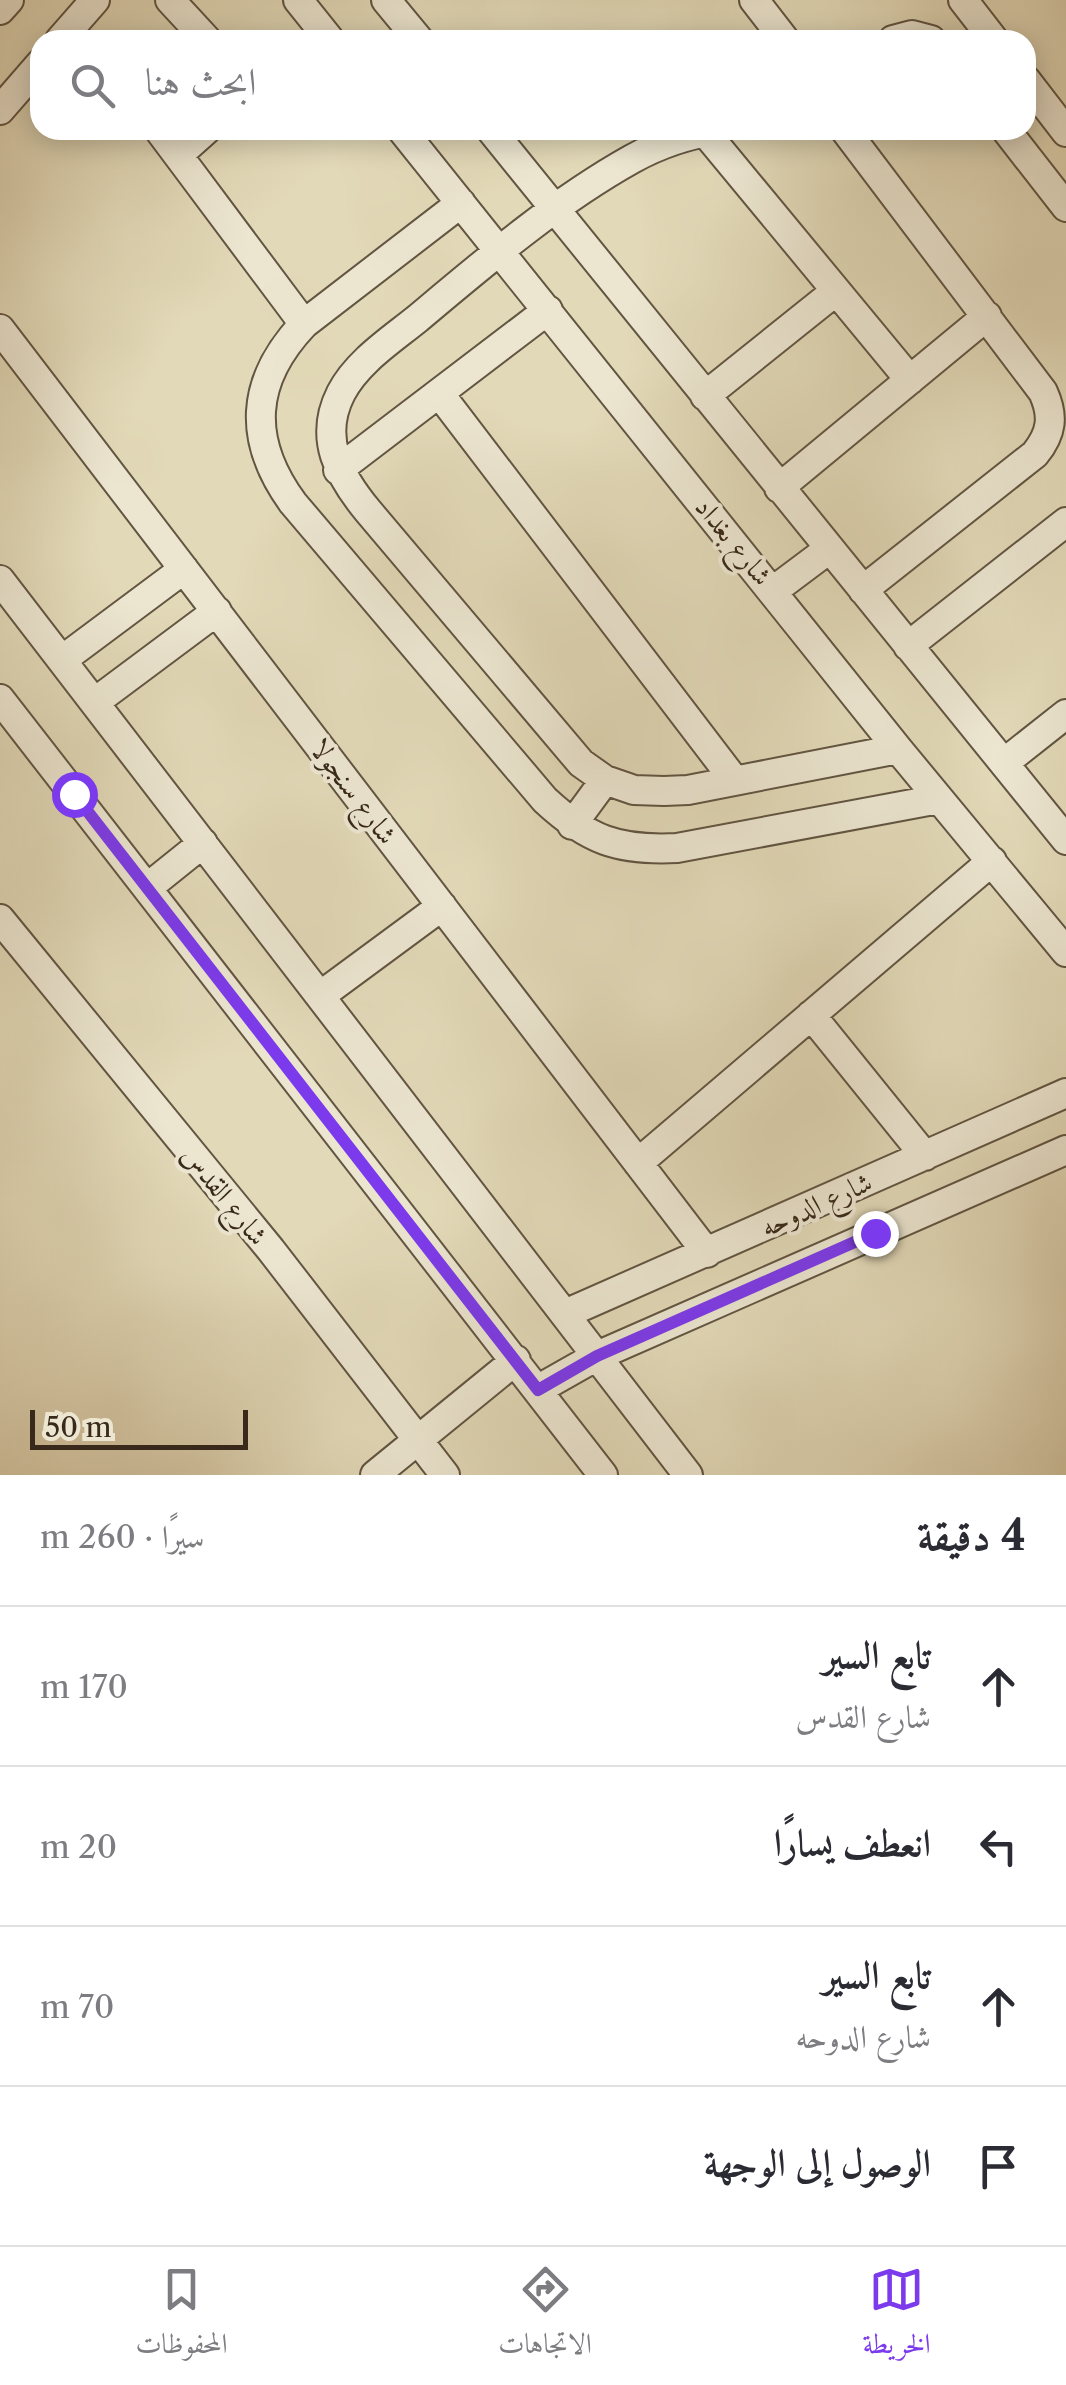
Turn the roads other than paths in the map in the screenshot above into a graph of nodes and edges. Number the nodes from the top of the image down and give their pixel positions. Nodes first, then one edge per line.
1 (8, 0) edge
2 (170, 0) edge
3 (298, 0) edge
4 (754, 0) edge
5 (963, 0) edge
6 (401, 5) edge
7 (0, 10) edge
8 (197, 30) edge
9 (322, 30) edge
10 (414, 30) edge
11 (778, 30) edge
12 (986, 30) edge
13 (30, 76) edge
14 (1056, 97) edge
15 (0, 110) edge
16 (1066, 132) edge
17 (167, 140) edge
18 (195, 140) edge
19 (410, 140) edge
20 (499, 140) edge
21 (676, 140) edge
22 (719, 140) edge
23 (852, 140) edge
24 (1014, 140) edge
25 (178, 155) junction
26 (461, 202) junction
27 (1066, 207) edge
28 (556, 210) junction
29 (499, 250) junction
30 (836, 291) junction
31 (548, 310) junction
32 (987, 316) junction
33 (304, 324) junction
34 (0, 329) edge
35 (910, 380) junction
36 (439, 393) junction
37 (705, 396) junction
38 (338, 470) junction
39 (780, 488) junction
40 (1066, 522) edge
41 (829, 549) junction
42 (184, 568) junction
43 (0, 580) edge
44 (863, 590) junction
45 (774, 591) junction
46 (218, 612) junction
47 (908, 646) junction
48 (62, 660) junction
49 (0, 699) edge
50 (95, 702) junction
51 (1066, 714) edge
52 (898, 748) junction
53 (1004, 764) junction
54 (605, 780) junction
55 (735, 781) junction
56 (939, 798) junction
57 (572, 825) junction
58 (1066, 840) edge
59 (202, 843) junction
60 (992, 861) junction
61 (147, 888) junction
62 (442, 906) junction
63 (0, 919) edge
64 (1066, 952) edge
65 (320, 996) junction
66 (811, 1015) junction
67 (1066, 1093) edge
68 (925, 1156) junction
69 (1060, 1162) edge
70 (638, 1163) junction
71 (707, 1253) junction
72 (565, 1314) junction
73 (597, 1356) junction
74 (516, 1360) junction
75 (538, 1390) junction
76 (418, 1439) junction
77 (375, 1475) edge
78 (446, 1475) edge
79 (603, 1475) edge
80 (688, 1475) edge

1 - 7 street
2 - 8 street
3 - 9 street
4 - 11 street
5 - 12 street
6 - 10 street
13 - 15 street
14 - 16 street
17 - 25 street
18 - 25 street
19 - 26 street, شارع بغداد
20 - 28 street
21 - 28 street
22 - 30 street
23 - 32 street
24 - 27 street
25 - 33 street
26 - 29 street, شارع بغداد
26 - 33 street
28 - 29 street
28 - 37 street
29 - 31 street, شارع بغداد
29 - 38 street
30 - 35 street
30 - 37 street
31 - 36 street
31 - 45 street, شارع بغداد
32 - 35 street
32 - 44 street
33 - 57 street
34 - 42 street, شارع سنجولا
35 - 39 street
36 - 38 street
36 - 55 street
37 - 39 street
38 - 54 street
39 - 41 street
40 - 47 street
41 - 44 street
41 - 45 street
42 - 46 street, شارع سنجولا
42 - 48 street
43 - 48 street
44 - 47 street
45 - 52 street, شارع بغداد
46 - 50 street
46 - 62 street, شارع سنجولا
47 - 53 street
48 - 50 street
49 - 61 street
50 - 59 street
51 - 53 street
52 - 55 street
52 - 56 street, شارع بغداد
53 - 58 street
54 - 55 street
54 - 57 street
56 - 57 street
56 - 60 street, شارع بغداد
59 - 61 street
59 - 65 street
60 - 64 street, شارع بغداد
60 - 66 street
61 - 74 street
62 - 65 street
62 - 70 street, شارع سنجولا
63 - 76 street, شارع القدس
65 - 72 street
66 - 68 street
66 - 70 street
67 - 68 street, شارع الدوحه
68 - 71 street, شارع الدوحه
69 - 73 street, شارع الدوحه
70 - 71 street, شارع سنجولا
71 - 72 street, شارع الدوحه
72 - 73 street
73 - 75 street, شارع الدوحه
73 - 80 street
74 - 75 street
74 - 76 street
75 - 79 street
76 - 77 street
76 - 78 street, شارع القدس

